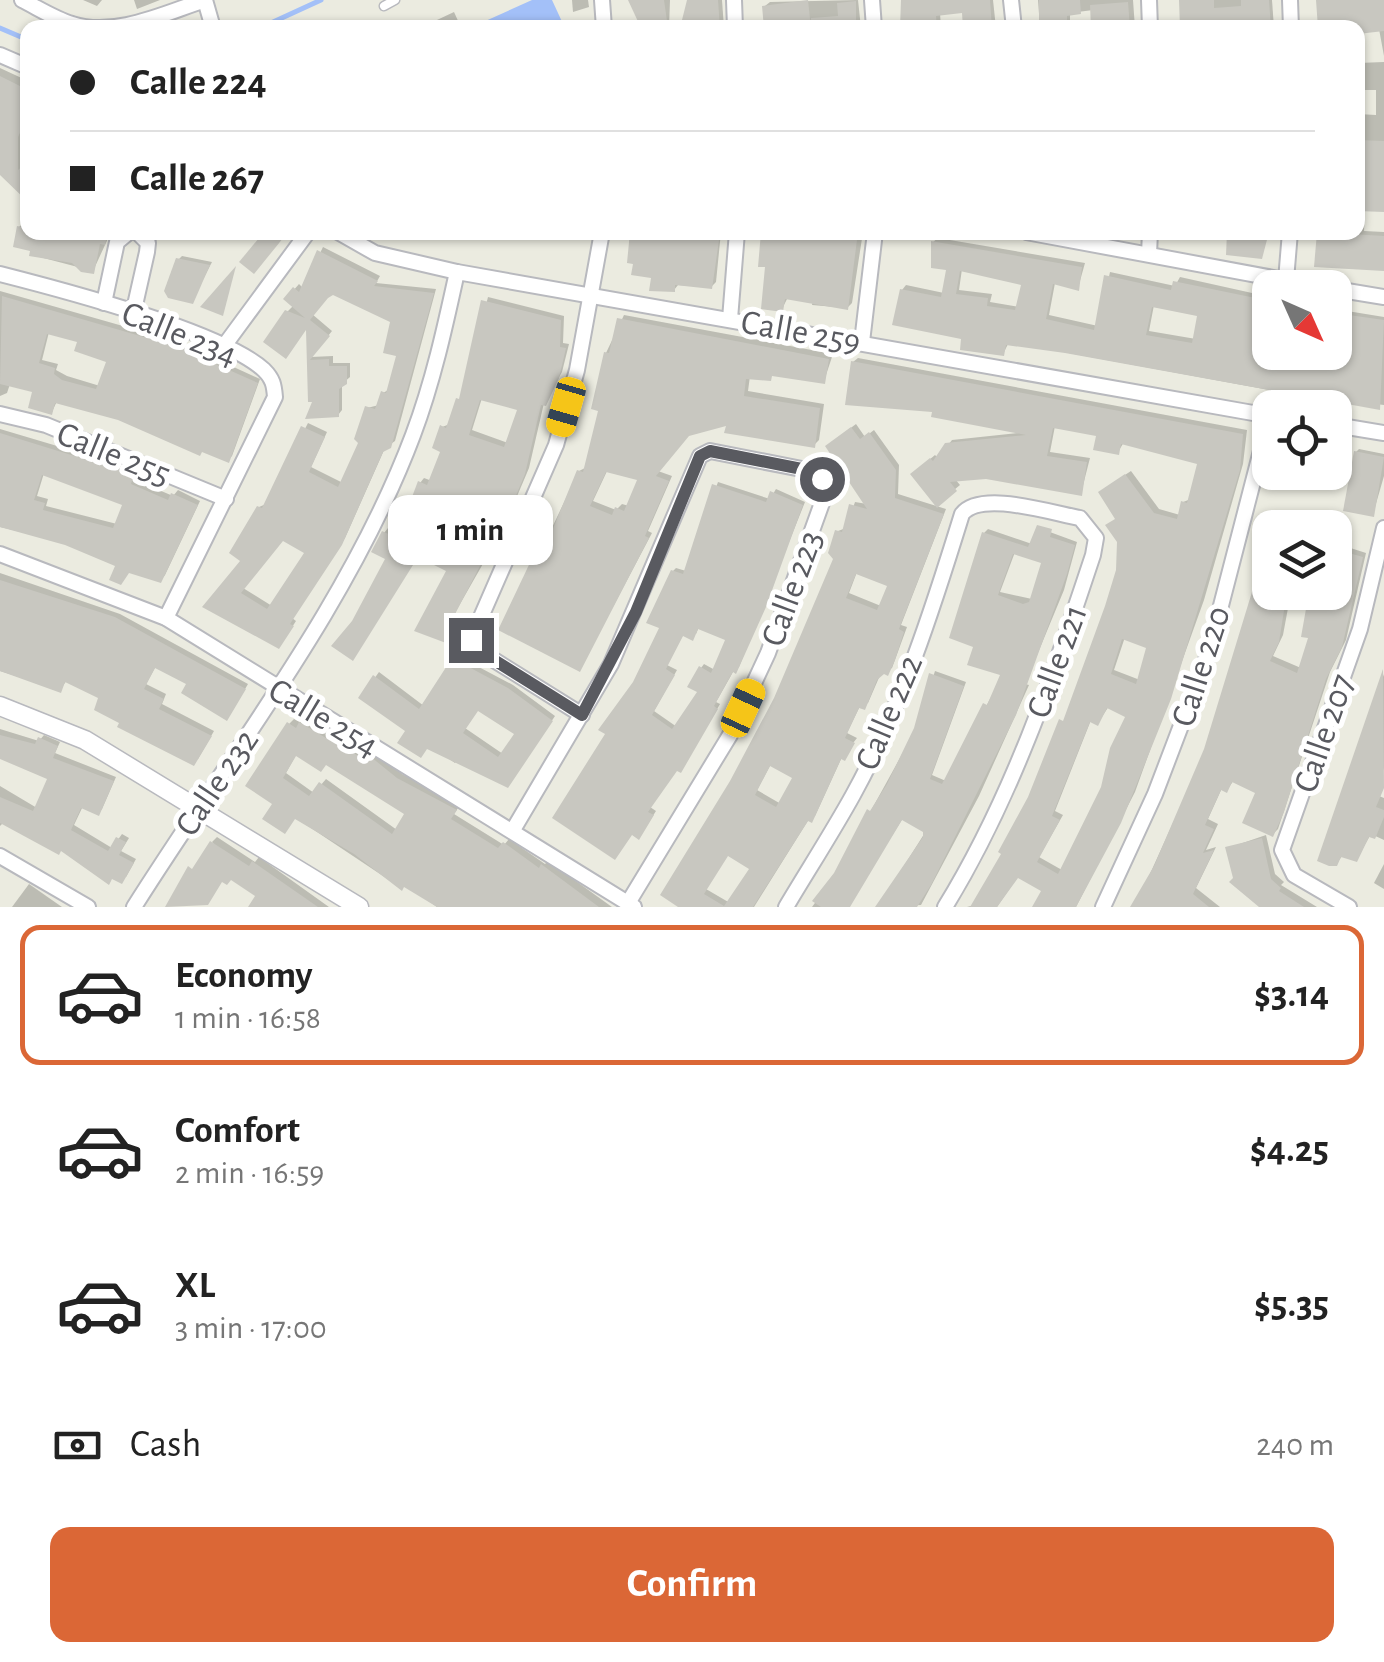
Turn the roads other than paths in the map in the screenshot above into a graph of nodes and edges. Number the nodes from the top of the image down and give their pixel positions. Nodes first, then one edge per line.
1 (22, 0) edge
2 (205, 0) edge
3 (395, 0) edge
4 (384, 6) dead end
5 (63, 20) edge
6 (144, 20) edge
7 (120, 240) edge
8 (145, 240) edge
9 (302, 240) edge
10 (351, 240) edge
11 (601, 240) edge
12 (736, 240) edge
13 (874, 240) edge
14 (1071, 240) edge
15 (1150, 240) edge
16 (1289, 240) edge
17 (1149, 254) junction
18 (1287, 270) edge
19 (457, 272) junction
20 (0, 274) edge
21 (1252, 274) edge
22 (1352, 292) edge
23 (592, 295) junction
24 (1384, 298) edge
25 (104, 303) junction
26 (133, 314) junction
27 (730, 319) junction
28 (862, 342) junction
29 (224, 346) junction
30 (1252, 413) edge
31 (0, 414) edge
32 (1352, 428) edge
33 (1384, 433) edge
34 (1252, 486) edge
35 (226, 499) junction
36 (968, 507) joint
37 (1384, 528) edge
38 (0, 554) edge
39 (166, 618) junction
40 (278, 691) junction
41 (0, 706) edge
42 (582, 715) junction
43 (196, 809) junction
44 (513, 830) junction
45 (1, 858) edge
46 (632, 905) edge
47 (88, 907) edge
48 (134, 907) edge
49 (360, 907) edge
50 (786, 907) edge
51 (945, 907) edge
52 (1103, 907) edge
53 (1349, 907) edge

1 - 5 street
2 - 6 street
3 - 4 lane
7 - 25 street
8 - 26 street
9 - 29 street
10 - 19 street, Calle 259
11 - 23 street
12 - 27 street
13 - 28 street
14 - 17 street
15 - 17 street
16 - 18 street
17 - 21 street
19 - 23 street, Calle 259
19 - 40 street, Calle 232
20 - 25 street, Calle 234
22 - 24 street
23 - 27 street, Calle 259
23 - 42 street
25 - 26 street, Calle 234
26 - 29 street, Calle 234
27 - 28 street, Calle 259
28 - 30 street, Calle 259
29 - 35 street, Calle 234
31 - 35 street, Calle 255
32 - 33 street
34 - 52 street, Calle 220
35 - 39 street, Calle 234
36 - 50 street, Calle 222
36 - 51 street, Calle 221
37 - 53 street, Calle 207
38 - 39 street, Calle 254
39 - 40 street, Calle 254
40 - 43 street, Calle 232
40 - 44 street, Calle 254
41 - 43 street
42 - 44 street
42 - 46 street, Calle 223
43 - 48 street, Calle 232
43 - 49 street
44 - 46 street, Calle 254
45 - 47 street

